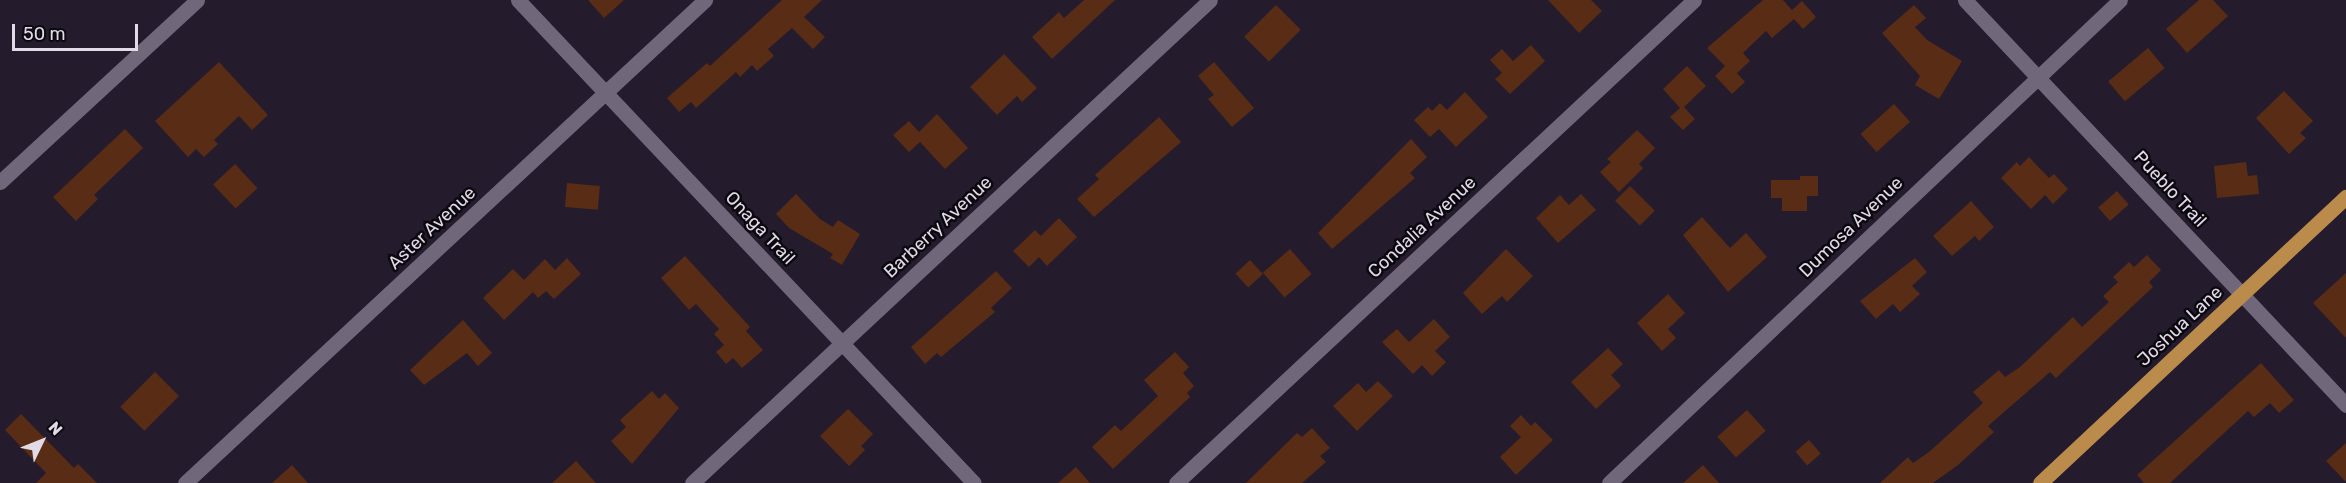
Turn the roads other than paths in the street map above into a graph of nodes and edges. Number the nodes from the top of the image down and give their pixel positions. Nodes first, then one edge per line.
1 (197, 0) edge
2 (518, 0) edge
3 (705, 0) edge
4 (1210, 0) edge
5 (1694, 0) edge
6 (1965, 0) edge
7 (2120, 0) edge
8 (2037, 77) junction
9 (606, 93) junction
10 (0, 182) edge
11 (2346, 197) edge
12 (2243, 294) junction
13 (842, 344) junction
14 (2346, 405) edge
15 (185, 483) edge
16 (692, 483) edge
17 (974, 483) edge
18 (1176, 483) edge
19 (1609, 483) edge
20 (2040, 483) edge

1 - 10 street
2 - 9 street, Onaga Trail
3 - 9 street, Aster Avenue
4 - 13 street, Barberry Avenue
5 - 18 street, Condalia Avenue
6 - 8 street, Pueblo Trail
7 - 8 street, Dumosa Avenue
8 - 12 street, Pueblo Trail
8 - 19 street, Dumosa Avenue
9 - 13 street, Onaga Trail
9 - 15 street, Aster Avenue
11 - 12 main road, Joshua Lane
12 - 14 street, Pueblo Trail
12 - 20 main road, Joshua Lane
13 - 16 street, Barberry Avenue
13 - 17 street, Onaga Trail

